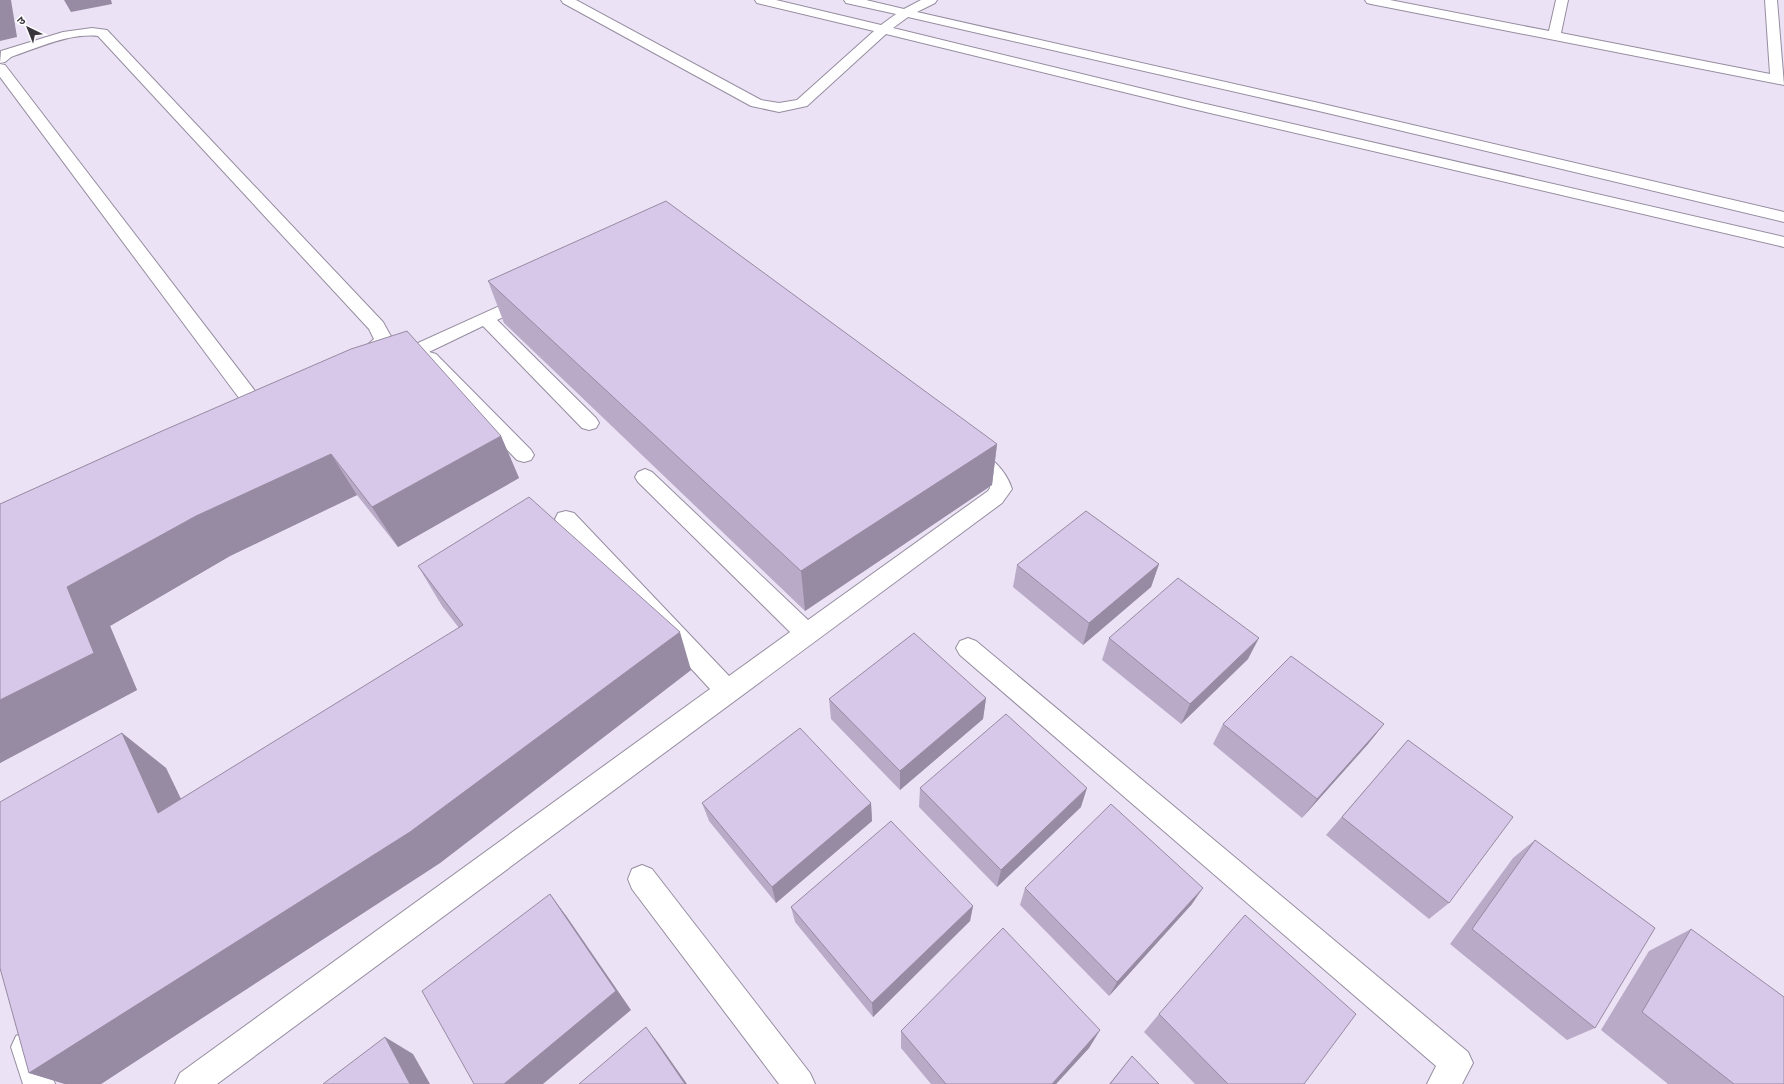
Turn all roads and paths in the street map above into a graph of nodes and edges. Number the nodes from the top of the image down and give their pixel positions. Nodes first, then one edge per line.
1 (567, 0) edge
2 (761, 0) edge
3 (850, 0) edge
4 (931, 0) edge
5 (1371, 0) edge
6 (1562, 0) edge
7 (1771, 0) edge
8 (906, 6) edge
9 (883, 30) junction
10 (1554, 36) junction
11 (0, 59) edge
12 (0, 68) edge
13 (1780, 80) edge
14 (1784, 217) edge
15 (1784, 242) edge
16 (542, 291) edge
17 (485, 318) junction
18 (420, 348) junction
19 (255, 406) edge
20 (589, 423) dead end
21 (955, 443) edge
22 (524, 454) dead end
23 (644, 477) dead end
24 (566, 519) dead end
25 (807, 634) junction
26 (968, 648) dead end
27 (727, 691) junction
28 (642, 879) dead end
29 (20, 1025) edge
30 (39, 1084) edge
31 (191, 1084) edge
32 (799, 1084) edge
33 (1443, 1084) edge

1 - 9 street
2 - 9 street
3 - 8 street
4 - 8 street
5 - 10 street
6 - 10 street
7 - 13 street
8 - 9 street
8 - 14 street
9 - 15 street
10 - 13 street
11 - 18 street
12 - 19 street
16 - 17 street
17 - 18 street
17 - 20 street
18 - 22 street
21 - 25 street
23 - 25 street
24 - 27 street
25 - 27 street
26 - 33 street
27 - 31 street
28 - 32 street
29 - 30 street

